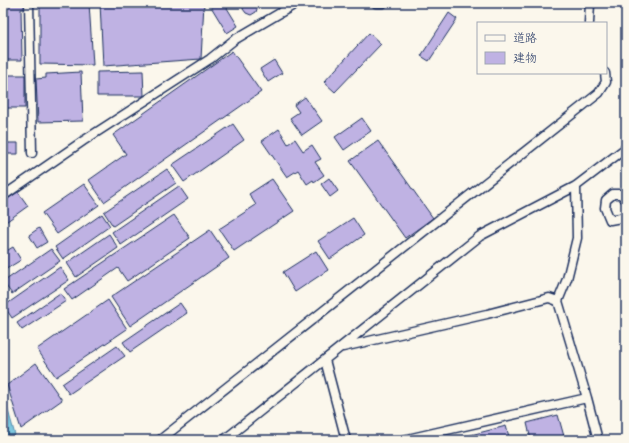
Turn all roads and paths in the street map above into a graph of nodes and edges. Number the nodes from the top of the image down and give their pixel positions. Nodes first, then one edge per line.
1 (29, 3) edge
2 (297, 3) edge
3 (376, 3) edge
4 (383, 3) edge
5 (590, 3) edge
6 (589, 22) edge
7 (605, 74) edge
8 (626, 148) edge
9 (32, 152) dead end
10 (576, 186) junction
11 (3, 196) edge
12 (626, 200) edge
13 (626, 217) edge
14 (558, 301) junction
15 (341, 347) junction
16 (325, 360) junction
17 (587, 398) junction
18 (160, 440) edge
19 (224, 440) edge
20 (346, 440) edge
21 (403, 440) edge
22 (598, 440) edge

1 - 9 street
2 - 11 street
3 - 4 street
5 - 6 street
7 - 18 street
8 - 10 street
10 - 14 street
10 - 15 street
12 - 13 street
14 - 15 street
14 - 17 street
15 - 16 street
16 - 19 street
16 - 20 street
17 - 21 street
17 - 22 street

